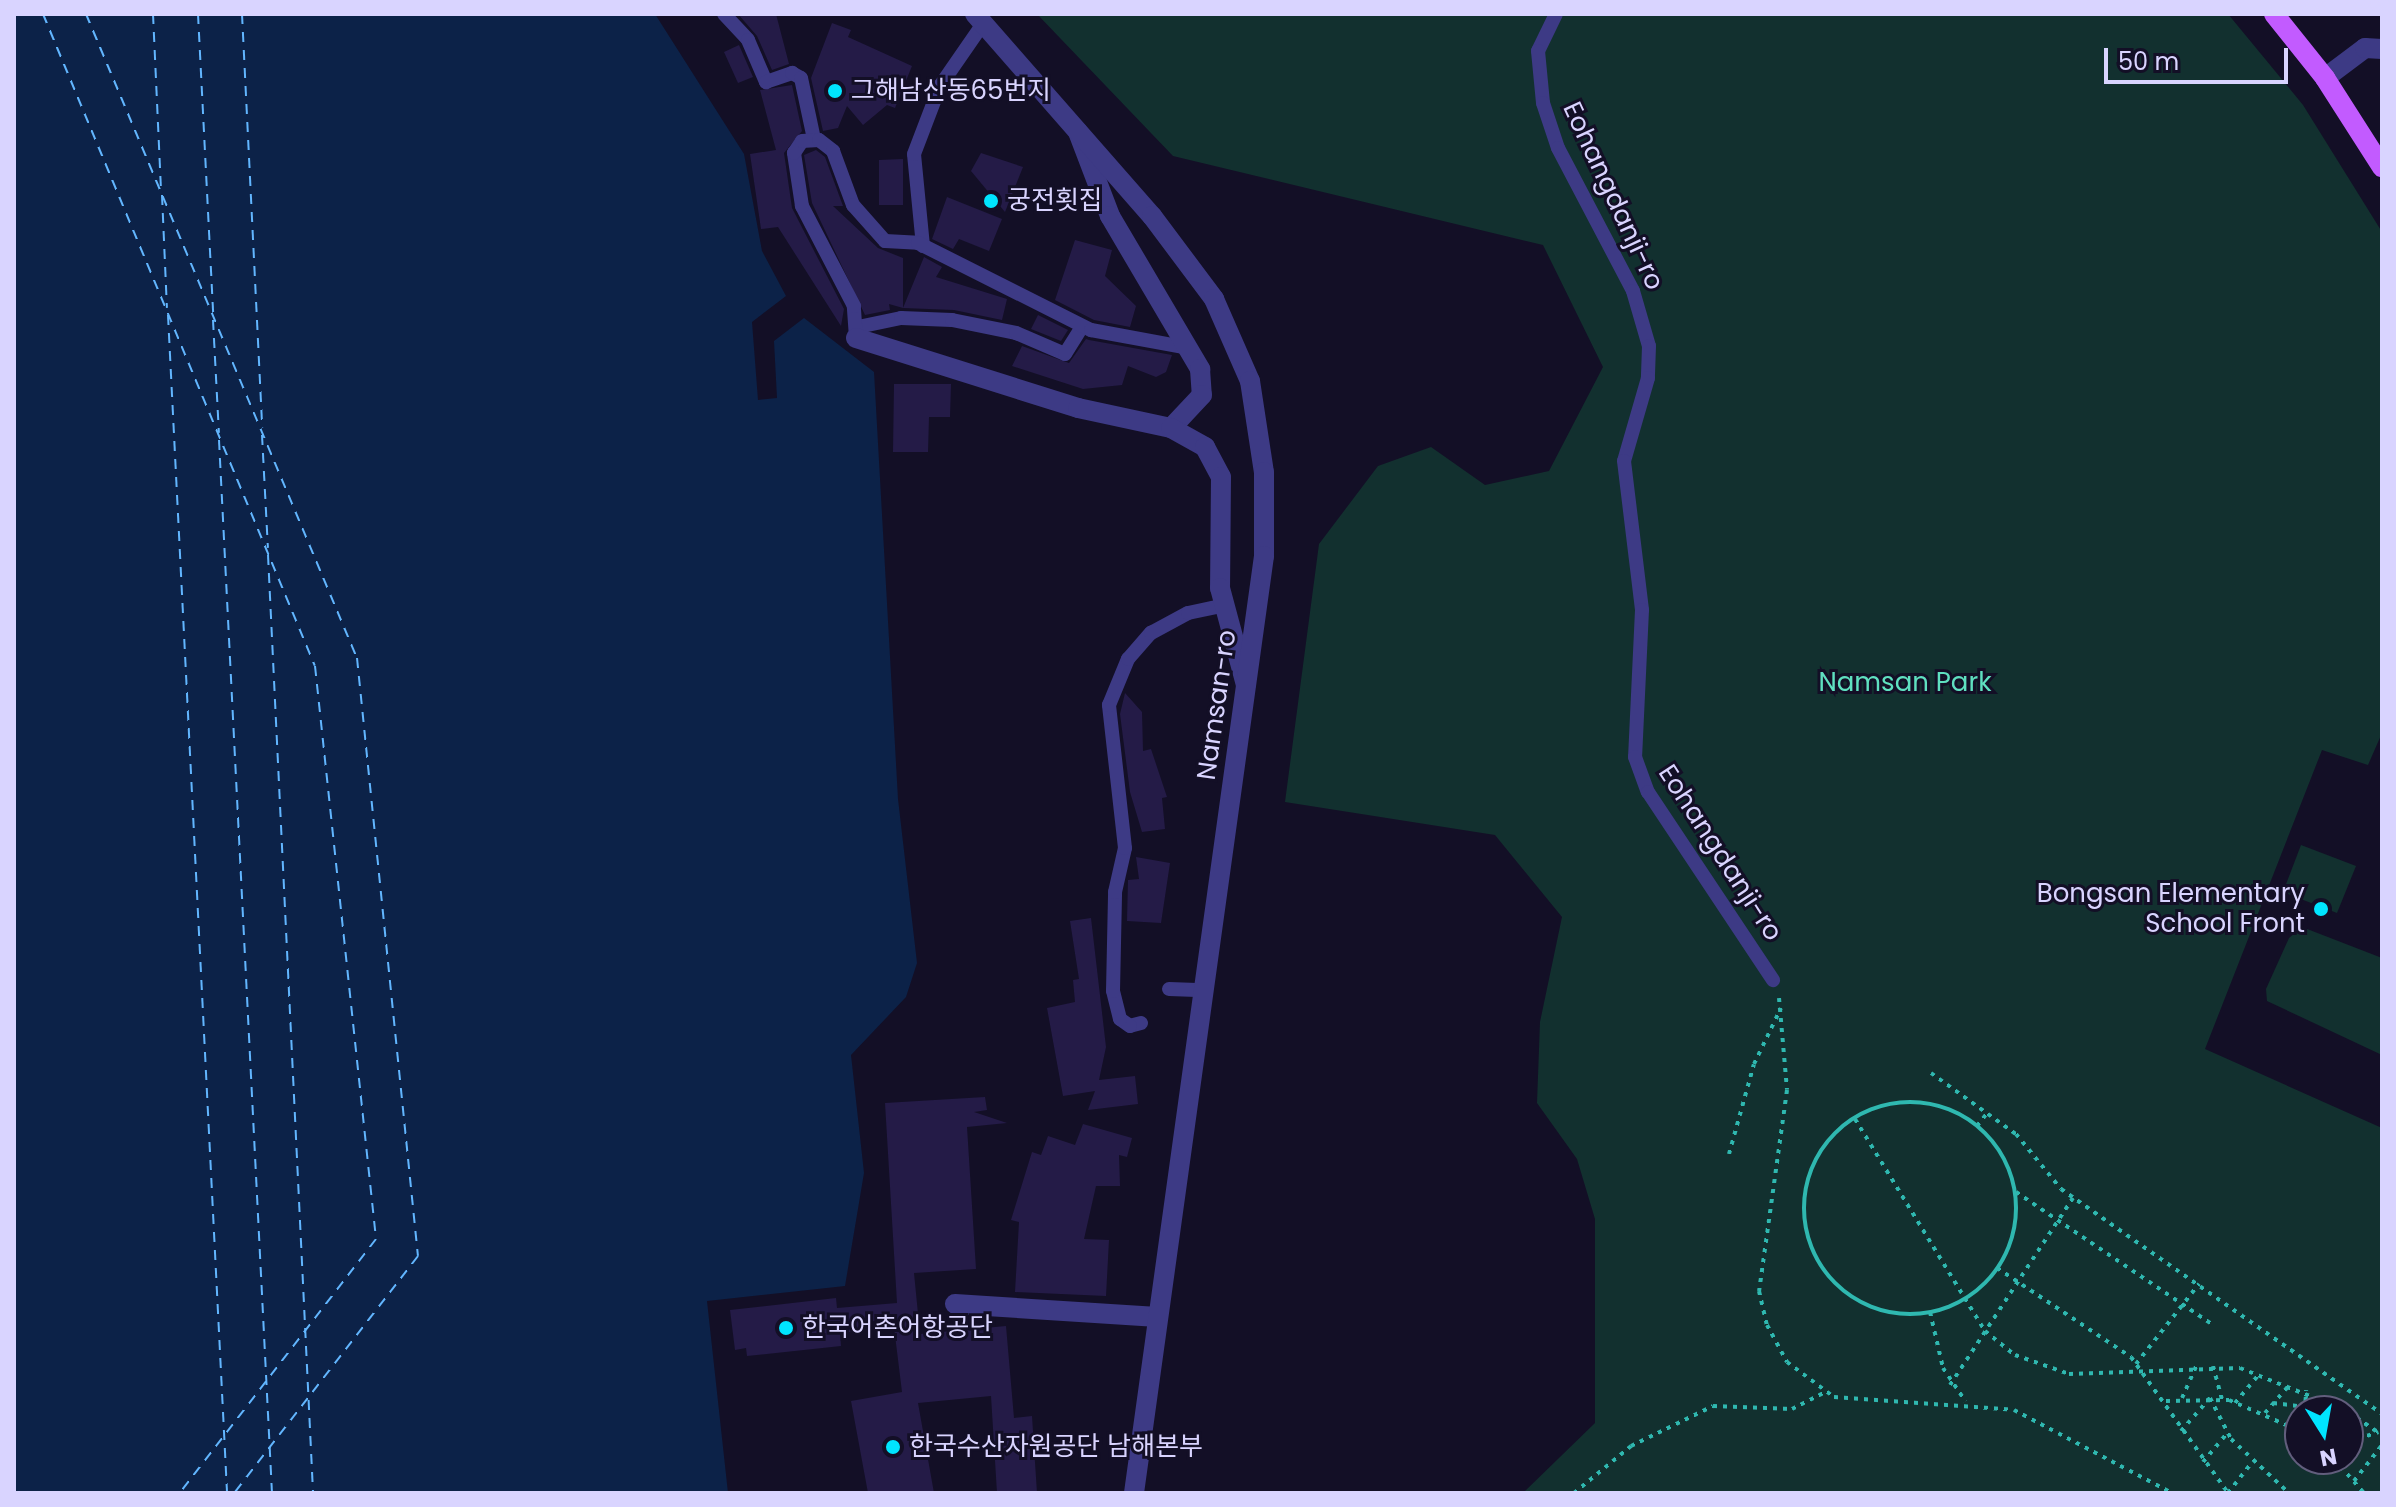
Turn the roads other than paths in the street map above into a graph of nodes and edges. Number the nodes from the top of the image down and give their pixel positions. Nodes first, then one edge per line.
1 (724, 14) edge
2 (1556, 14) edge
3 (2274, 14) edge
4 (979, 19) edge
5 (2382, 49) edge
6 (2325, 78) junction
7 (1078, 130) junction
8 (814, 139) junction
9 (2382, 167) edge
10 (923, 246) junction
11 (1082, 327) junction
12 (857, 333) junction
13 (1189, 348) junction
14 (1171, 428) junction
15 (1225, 605) junction
16 (1246, 685) junction
17 (1773, 980) road end
18 (1169, 989) dead end
19 (1204, 990) junction
20 (1141, 1023) dead end
21 (955, 1304) dead end
22 (1158, 1317) junction
23 (1134, 1493) edge

1 - 8 lane
2 - 17 lane, Eohangdanji-ro
3 - 6 main road
4 - 7 street, Namsan-ro
4 - 10 lane
5 - 6 street
6 - 9 main road
7 - 13 street
7 - 16 street, Namsan-ro
8 - 10 lane
8 - 12 lane
10 - 11 lane
11 - 12 lane
11 - 13 lane
12 - 14 street
13 - 14 street
14 - 15 street
15 - 16 street
15 - 20 lane
16 - 19 street, Namsan-ro
18 - 19 lane
19 - 22 street, Namsan-ro
21 - 22 street
22 - 23 street, Namsan-ro

